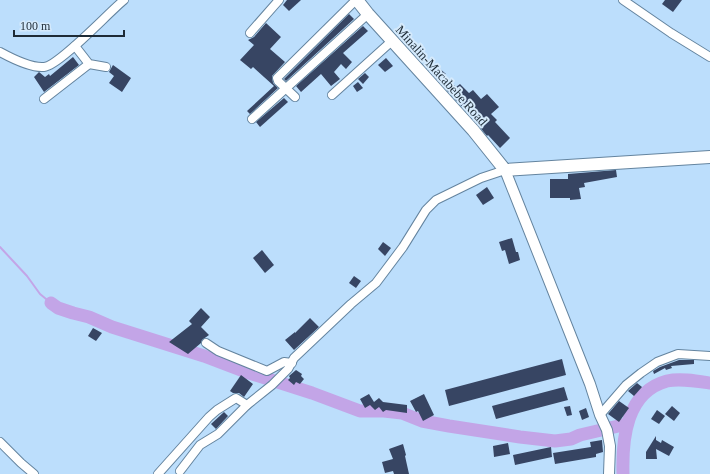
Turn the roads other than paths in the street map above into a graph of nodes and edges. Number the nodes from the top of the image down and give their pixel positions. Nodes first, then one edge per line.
1 (124, 0) edge
2 (280, 0) edge
3 (357, 0) edge
4 (623, 0) edge
5 (368, 14) junction
6 (250, 33) dead end
7 (393, 40) junction
8 (75, 46) junction
9 (0, 52) edge
10 (710, 57) edge
11 (89, 64) junction
12 (106, 67) dead end
13 (286, 89) junction
14 (332, 95) dead end
15 (295, 97) dead end
16 (44, 99) dead end
17 (252, 119) dead end
18 (710, 157) edge
19 (505, 170) junction
20 (206, 343) dead end
21 (710, 356) edge
22 (290, 366) junction
23 (247, 405) junction
24 (600, 415) junction
25 (0, 442) edge
26 (180, 471) dead end
27 (34, 474) edge
28 (158, 474) edge
29 (609, 474) edge

1 - 8 street
2 - 6 street
3 - 5 main road, Minalin-Macabebe Road
3 - 13 street
4 - 10 street
5 - 7 main road, Minalin-Macabebe Road
5 - 13 street
7 - 14 street
7 - 19 main road, Minalin-Macabebe Road
8 - 9 street
8 - 11 street
11 - 12 street
11 - 16 street
13 - 15 street
13 - 17 street
18 - 19 main road
19 - 22 street
19 - 24 street
20 - 22 street
21 - 24 street
22 - 23 street
23 - 26 street
23 - 28 street
24 - 29 street
25 - 27 street

